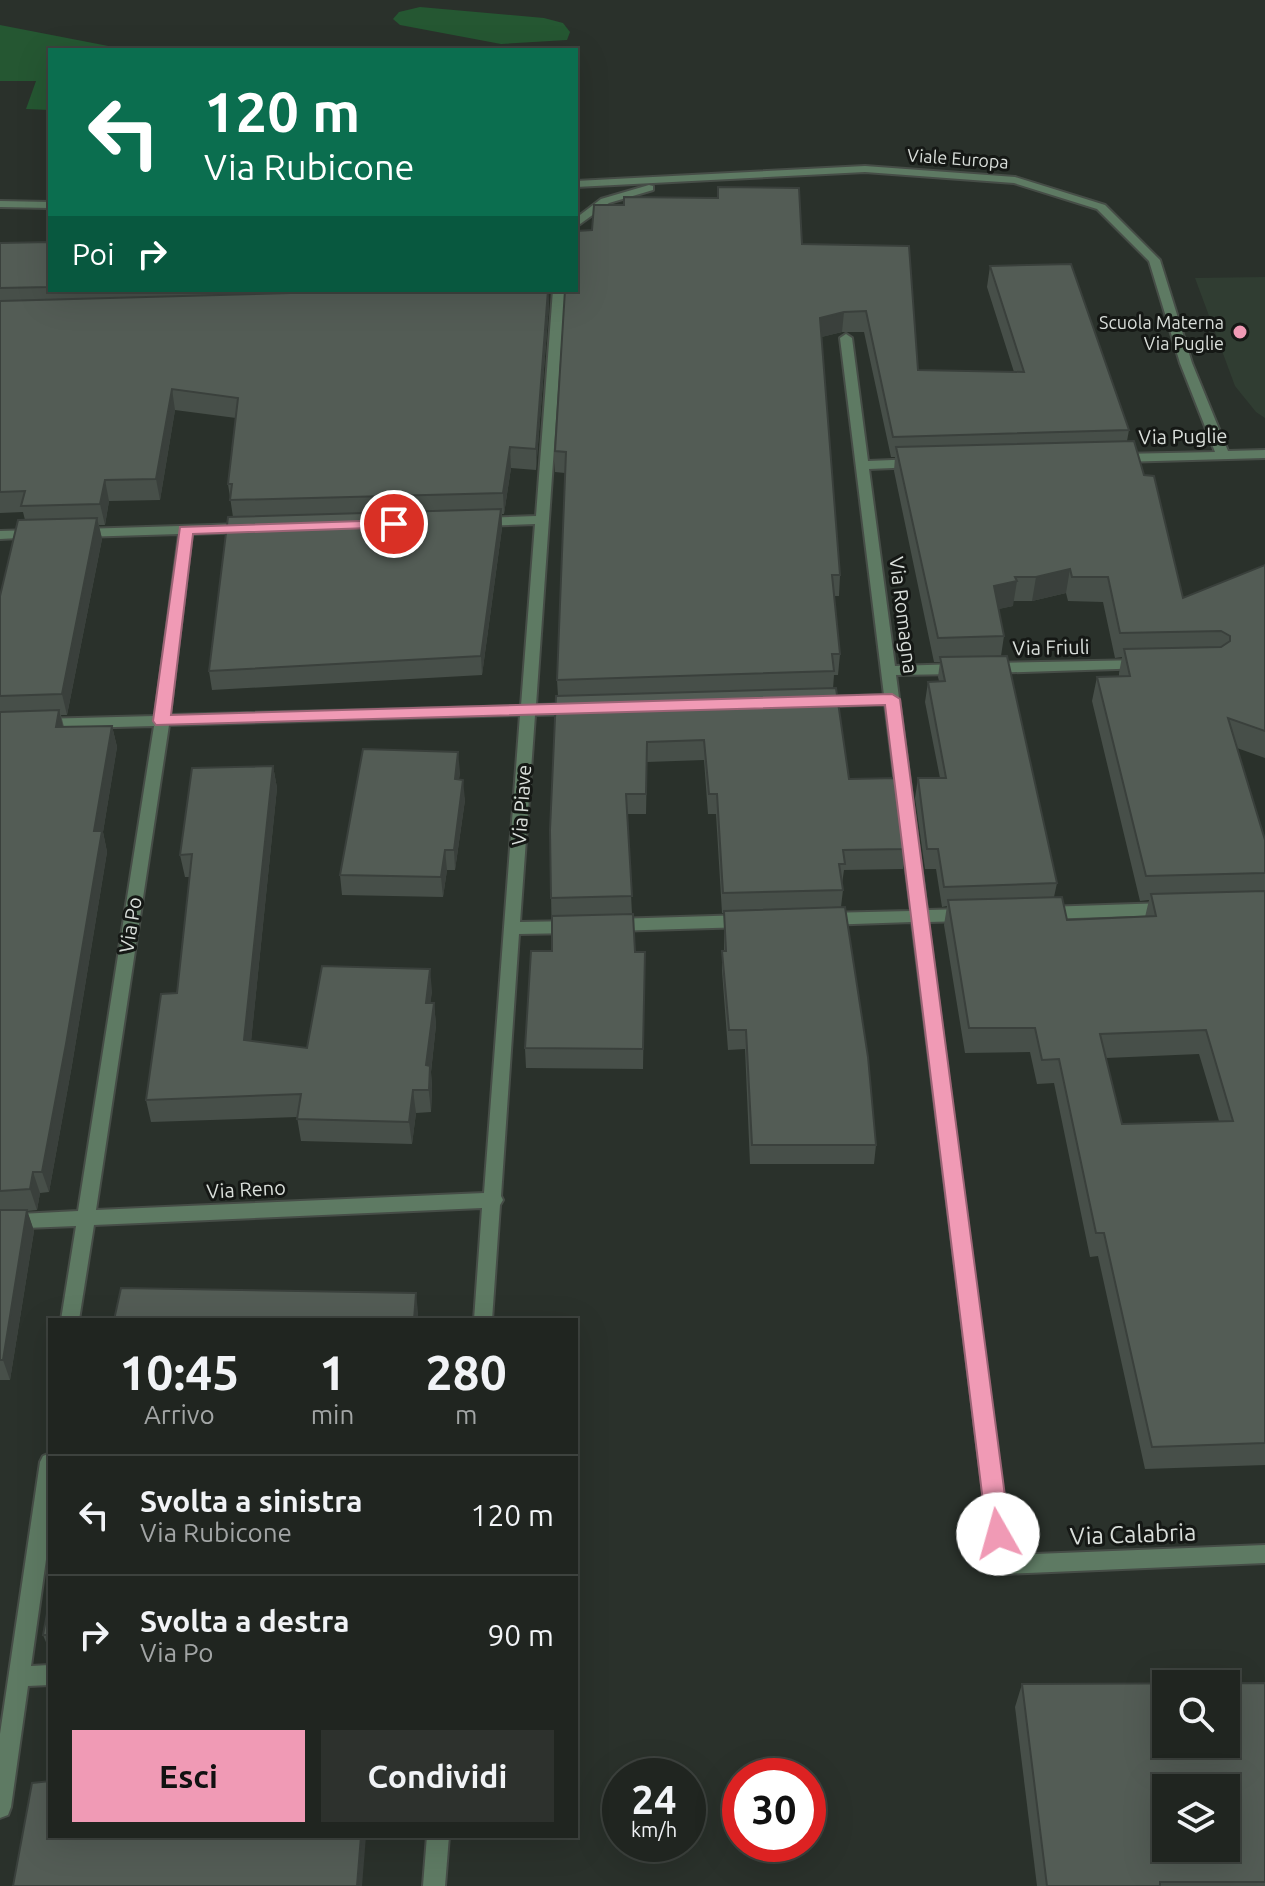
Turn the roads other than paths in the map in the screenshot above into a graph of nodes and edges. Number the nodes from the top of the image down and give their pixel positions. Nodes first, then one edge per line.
1 (701, 177) junction
2 (578, 184) edge
3 (0, 204) edge
4 (48, 205) edge
5 (578, 222) edge
6 (553, 296) edge
7 (846, 338) edge
8 (1265, 454) edge
9 (1223, 455) junction
10 (1113, 458) edge
11 (925, 463) edge
12 (862, 465) junction
13 (543, 520) junction
14 (465, 522) edge
15 (263, 528) edge
16 (186, 530) junction
17 (62, 533) edge
18 (46, 534) edge
19 (0, 535) edge
20 (1153, 664) edge
21 (888, 671) junction
22 (892, 699) junction
23 (797, 702) edge
24 (591, 708) edge
25 (528, 710) junction
26 (162, 721) junction
27 (0, 725) edge
28 (1187, 908) edge
29 (1030, 913) edge
30 (982, 914) edge
31 (920, 916) junction
32 (810, 919) edge
33 (763, 921) edge
34 (511, 928) junction
35 (494, 1200) junction
36 (85, 1218) junction
37 (0, 1222) edge
38 (70, 1318) edge
39 (483, 1318) edge
40 (48, 1476) edge
41 (1265, 1554) edge
42 (1002, 1565) joint
43 (48, 1675) edge
44 (19, 1676) junction
45 (0, 1807) edge
46 (438, 1838) edge
47 (434, 1886) edge

1 - 2 street, Viale Europa
1 - 5 street
1 - 9 street, Viale Europa
3 - 4 street
6 - 13 street, Via Piave
7 - 12 street, Via Romagna
8 - 9 street, Via Puglie
9 - 10 street, Via Puglie
11 - 12 street
12 - 21 street, Via Romagna
13 - 14 street
13 - 25 street, Via Piave
15 - 16 street
16 - 17 street
16 - 26 street, Via Po
18 - 19 street
20 - 21 street, Via Friuli
21 - 22 street, Via Romagna
22 - 23 street
22 - 31 street, Via Romagna
24 - 25 street
25 - 26 street
25 - 34 street, Via Piave
26 - 27 street
26 - 36 street, Via Po
28 - 29 street
30 - 31 street
31 - 32 street
31 - 42 street, Via Romagna
33 - 34 street
34 - 35 street, Via Piave
35 - 36 street, Via Reno
35 - 39 street, Via Piave
36 - 37 street, Via Reno
36 - 38 street, Via Po
40 - 44 street
41 - 42 street, Via Calabria
43 - 44 street
44 - 45 street
46 - 47 street

